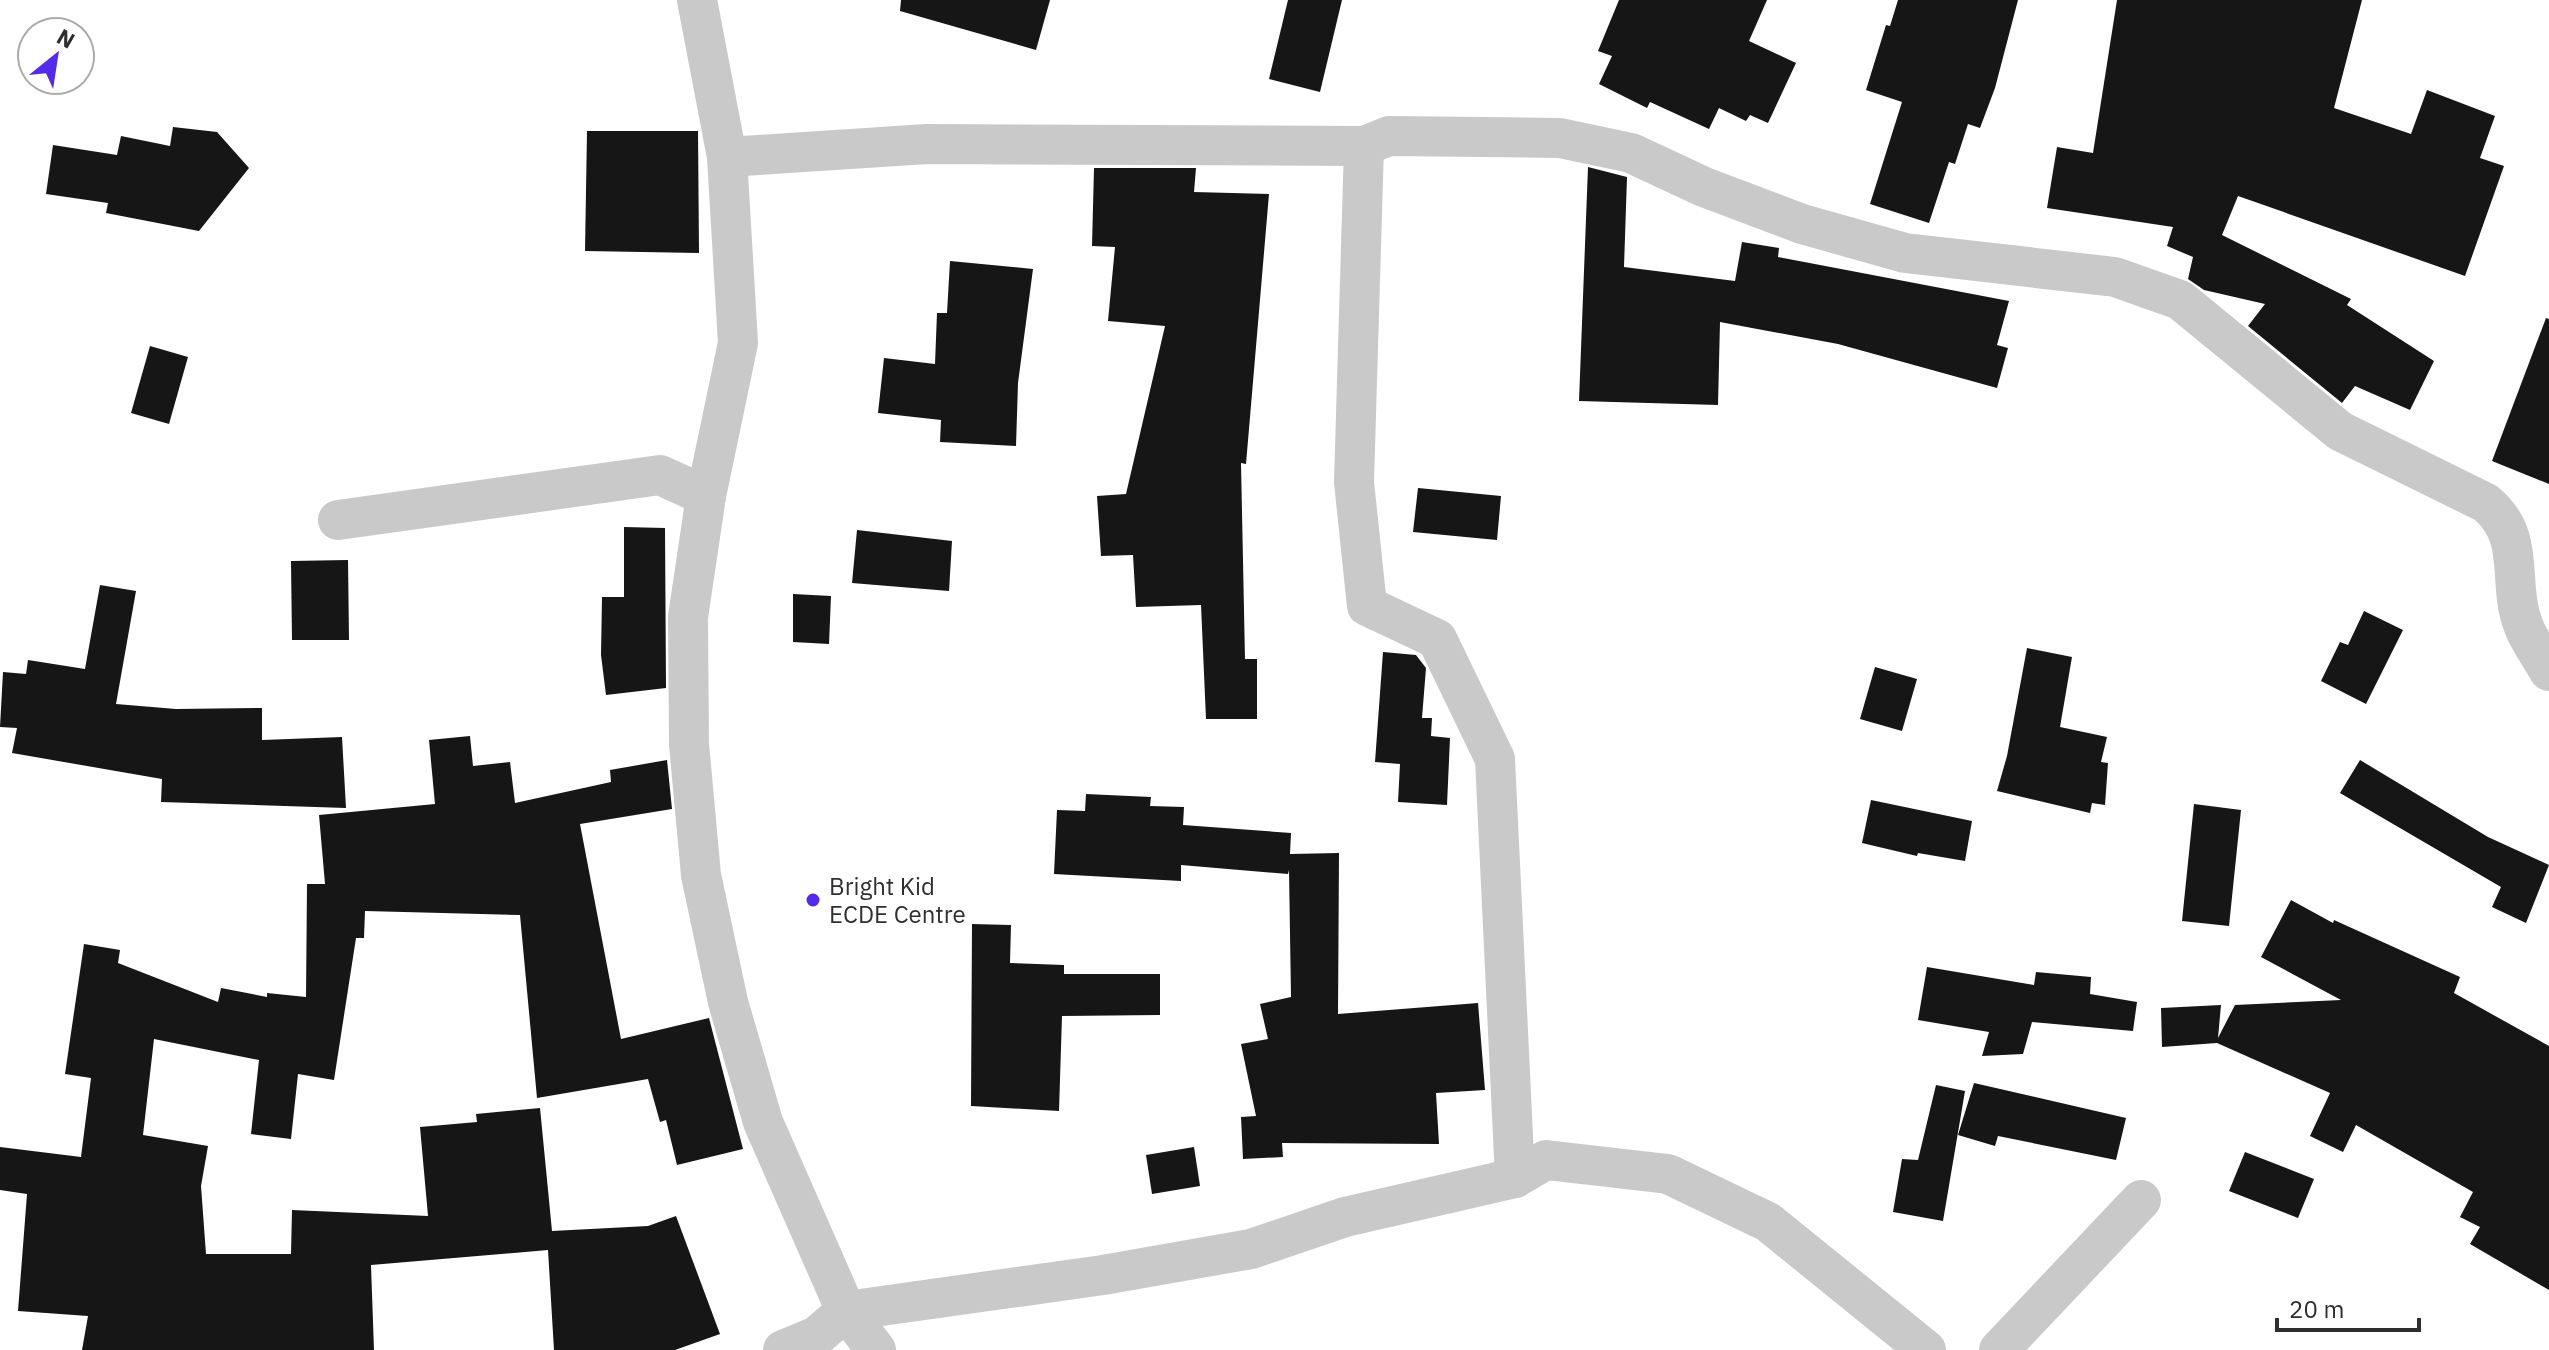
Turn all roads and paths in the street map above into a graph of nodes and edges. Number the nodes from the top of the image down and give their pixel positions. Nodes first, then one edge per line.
1 (697, 0) edge
2 (1364, 146) junction
3 (727, 157) junction
4 (706, 496) junction
5 (338, 520) dead end
6 (2549, 671) edge
7 (1515, 1178) junction
8 (2141, 1200) dead end
9 (846, 1311) junction
10 (783, 1350) edge
11 (876, 1350) edge
12 (1926, 1350) edge
13 (1999, 1350) edge

1 - 3 street
2 - 3 street
2 - 6 street
2 - 7 street
3 - 4 street
4 - 5 street
4 - 9 street
7 - 9 street
7 - 12 street
8 - 13 street
9 - 10 street
9 - 11 street

